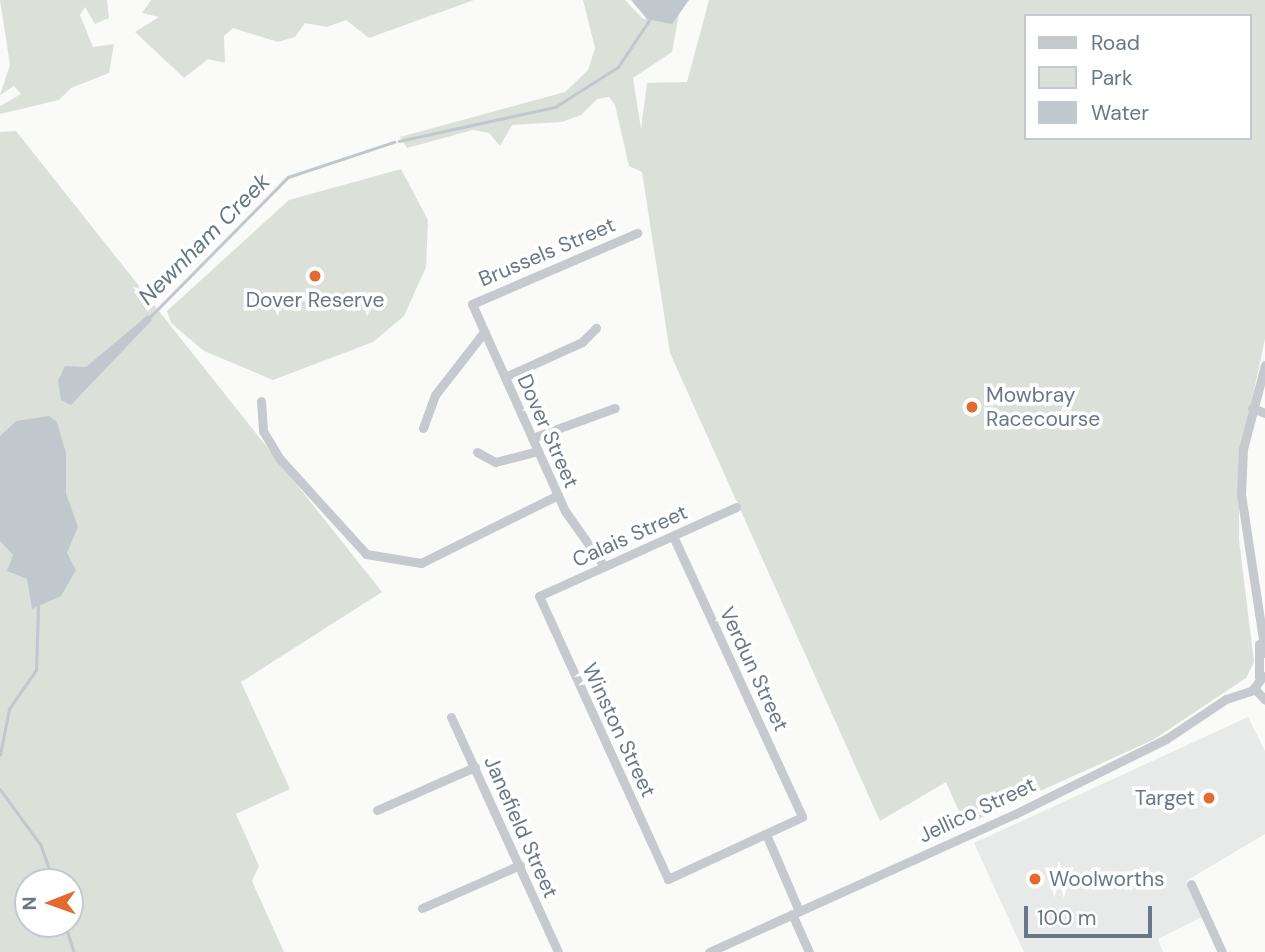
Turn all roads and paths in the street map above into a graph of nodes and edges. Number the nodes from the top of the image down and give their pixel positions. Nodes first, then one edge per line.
1 (637, 233) dead end
2 (472, 304) joint
3 (596, 328) dead end
4 (484, 332) junction
5 (1265, 365) edge
6 (505, 377) junction
7 (261, 401) dead end
8 (615, 408) dead end
9 (1252, 408) junction
10 (1265, 413) edge
11 (423, 428) dead end
12 (532, 438) junction
13 (538, 451) junction
14 (477, 452) dead end
15 (558, 495) junction
16 (736, 507) dead end
17 (673, 536) junction
18 (604, 566) junction
19 (539, 596) joint
20 (1260, 632) junction
21 (1265, 653) edge
22 (1262, 676) edge
23 (1260, 696) edge
24 (1265, 710) edge
25 (452, 717) dead end
26 (475, 767) junction
27 (377, 810) dead end
28 (766, 834) junction
29 (520, 865) junction
30 (1191, 884) dead end
31 (422, 908) dead end
32 (795, 913) junction
33 (558, 952) edge
34 (709, 952) edge
35 (809, 952) edge
36 (1222, 952) edge

1 - 2 street, Brussels Street
2 - 4 street, Dover Street
3 - 6 street
4 - 6 street, Dover Street
4 - 11 street
5 - 9 street
6 - 12 street, Dover Street
7 - 15 street
8 - 12 street
9 - 10 street
9 - 20 street
12 - 13 street, Dover Street
13 - 14 street
13 - 15 street, Dover Street
15 - 18 street, Dover Street
16 - 17 street, Calais Street
17 - 18 street, Calais Street
17 - 28 street, Verdun Street
18 - 19 street, Calais Street
19 - 28 street, Winston Street
20 - 21 street
20 - 22 street
22 - 23 street
23 - 24 street
23 - 32 street, Jellico Street
25 - 26 street, Janefield Street
26 - 27 street
26 - 29 street, Janefield Street
28 - 32 street
29 - 31 street
29 - 33 street, Janefield Street
30 - 36 street
32 - 34 street, Jellico Street
32 - 35 street

